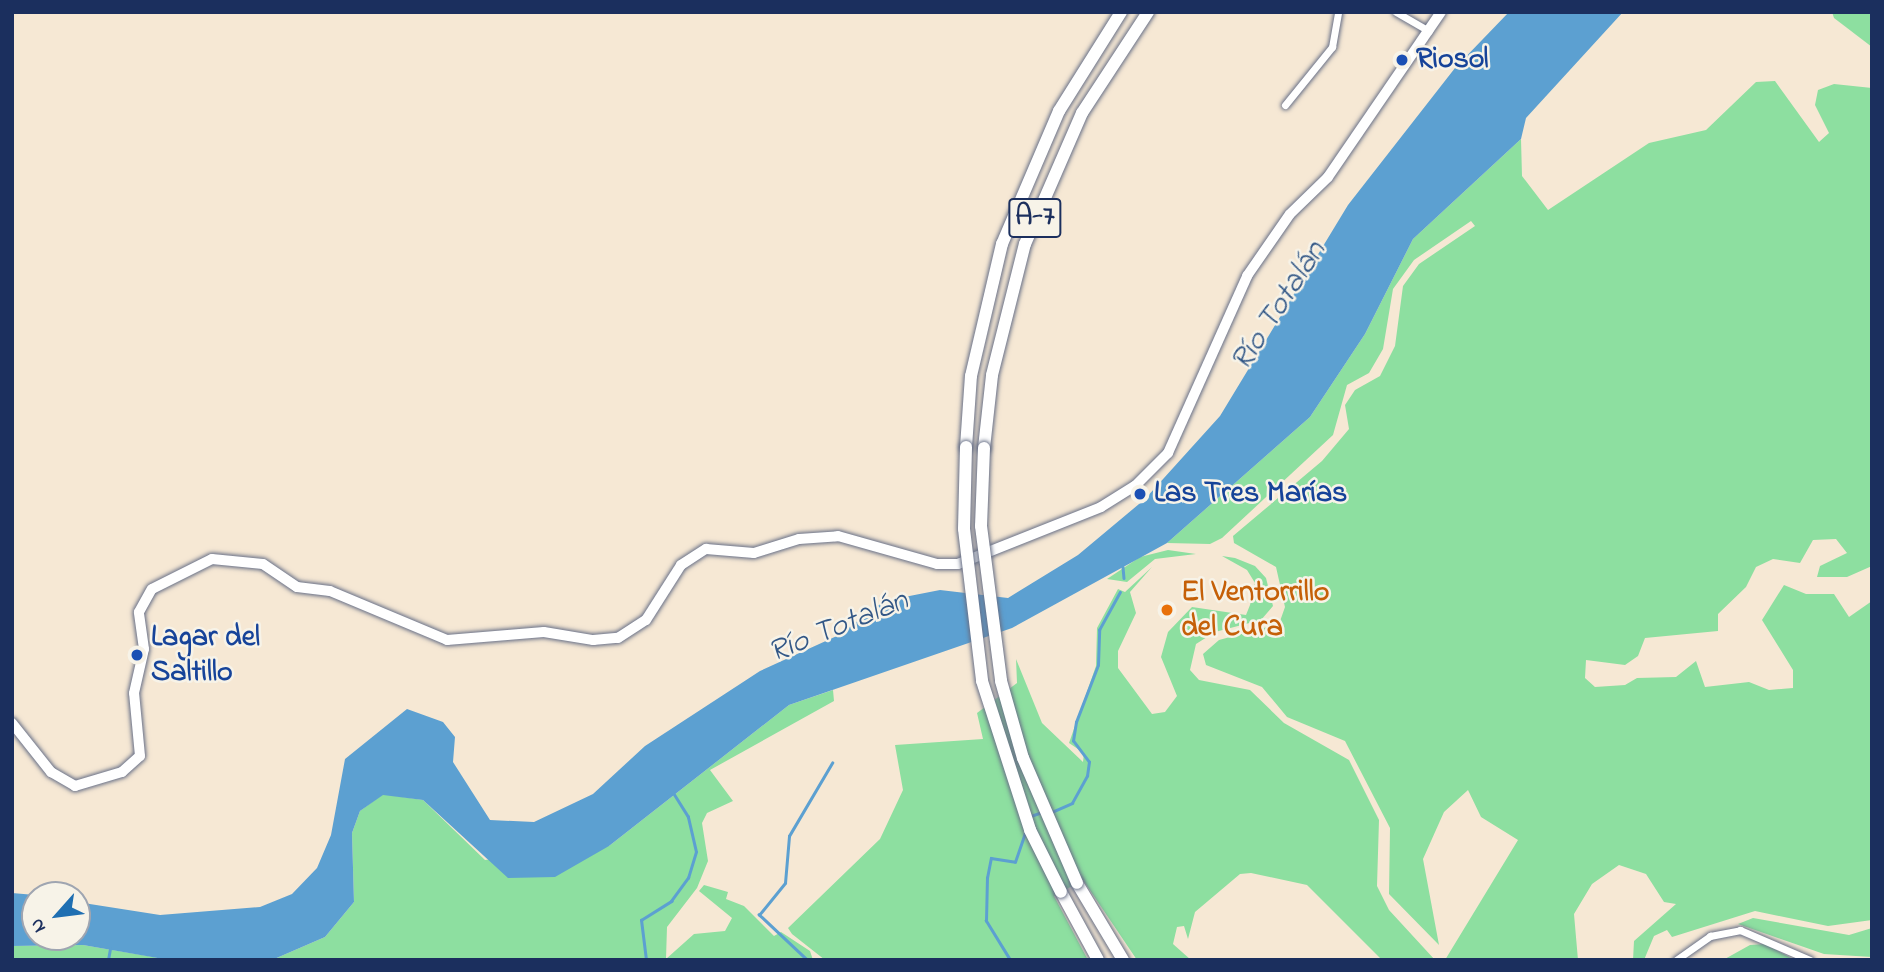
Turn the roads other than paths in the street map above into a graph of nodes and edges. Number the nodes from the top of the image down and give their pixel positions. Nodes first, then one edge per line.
1 (1121, 12) edge
2 (1148, 12) edge
3 (1338, 12) edge
4 (1395, 12) edge
5 (1441, 12) edge
6 (1429, 31) junction
7 (1285, 105) dead end
8 (12, 723) edge
9 (1098, 960) edge
10 (1123, 960) edge
11 (1676, 960) edge
12 (1810, 960) edge

1 - 9 highway, A-7, bridge
2 - 10 highway, A-7, bridge
3 - 7 street
4 - 6 street
5 - 6 street
6 - 8 street
11 - 12 street

